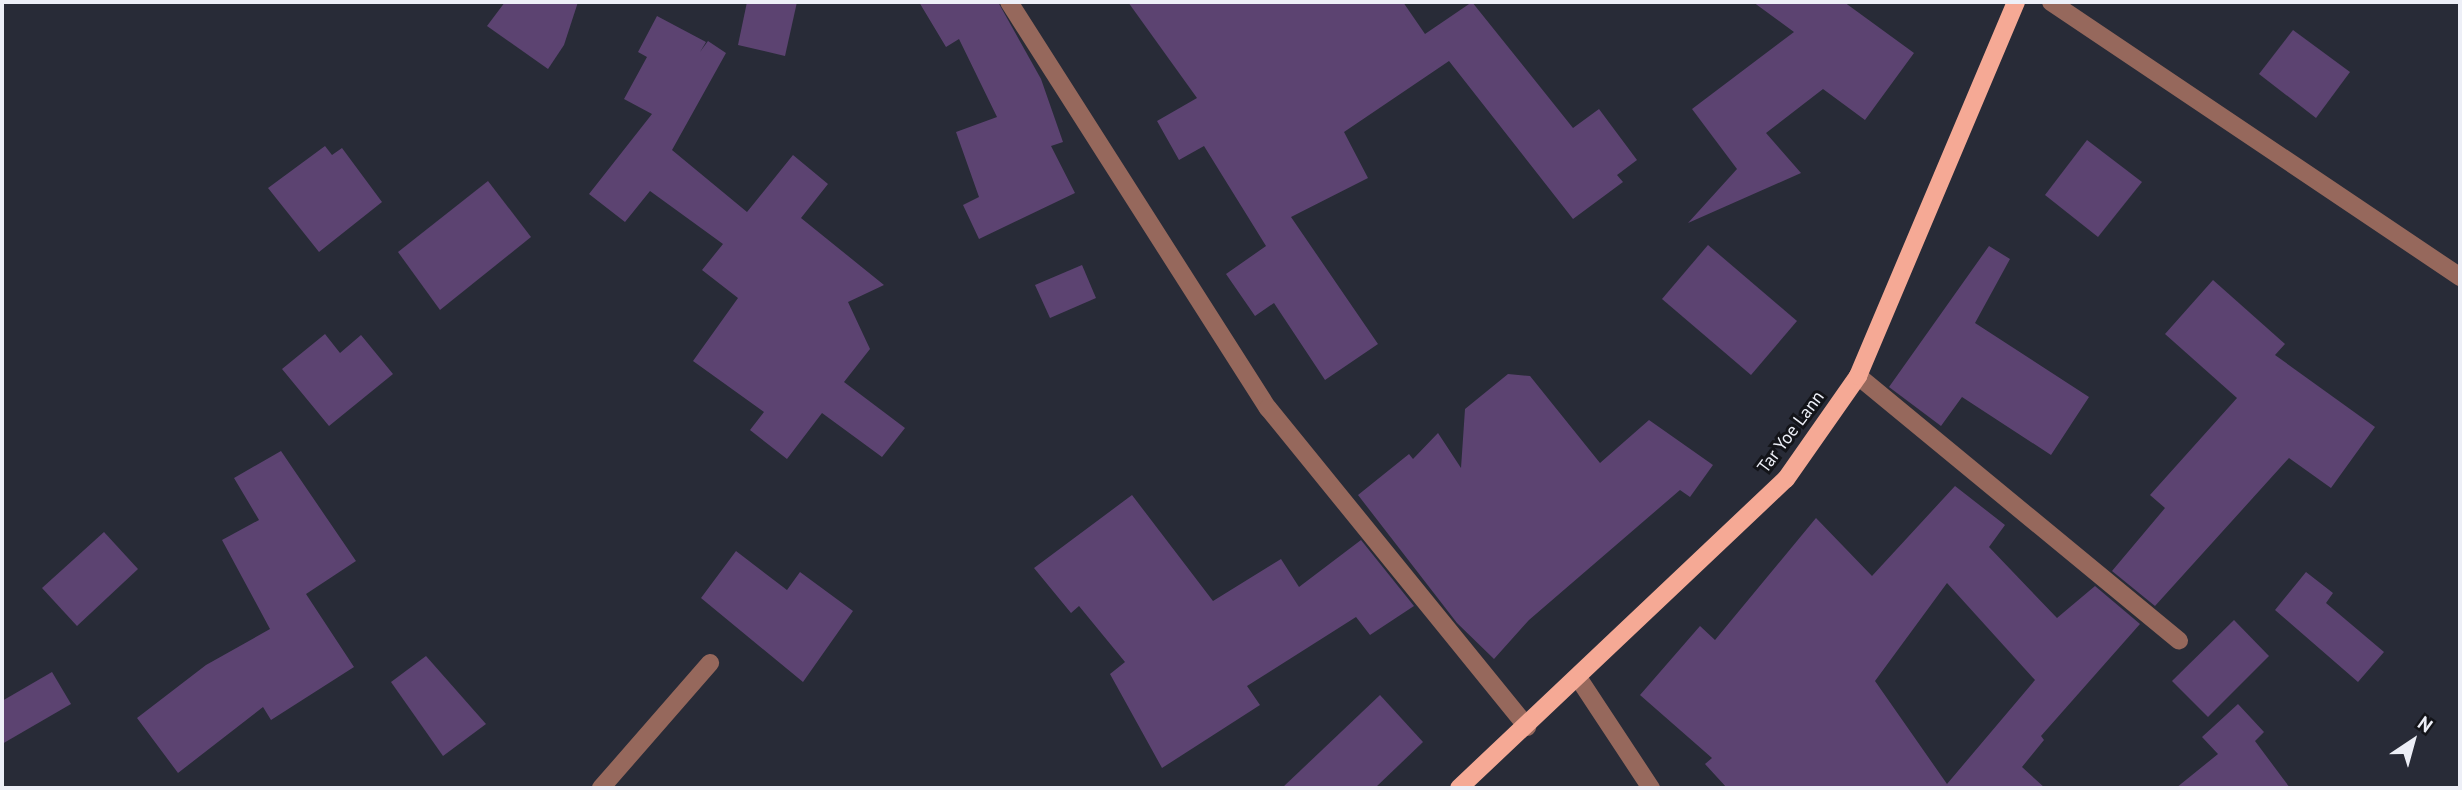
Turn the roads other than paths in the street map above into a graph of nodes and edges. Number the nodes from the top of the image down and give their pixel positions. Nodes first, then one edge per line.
1 (1009, 2) edge
2 (2016, 2) edge
3 (2050, 2) edge
4 (2460, 277) edge
5 (1858, 376) junction
6 (2179, 641) dead end
7 (710, 663) dead end
8 (1579, 679) junction
9 (1527, 727) junction
10 (601, 788) edge
11 (1459, 788) edge
12 (1651, 788) edge

1 - 9 street
2 - 5 main road, Tar Yoe Lann
3 - 4 street
5 - 6 street
5 - 8 main road, Tar Yoe Lann
7 - 10 street
8 - 9 main road, Tar Yoe Lann
8 - 12 street
9 - 11 main road, Tar Yoe Lann

